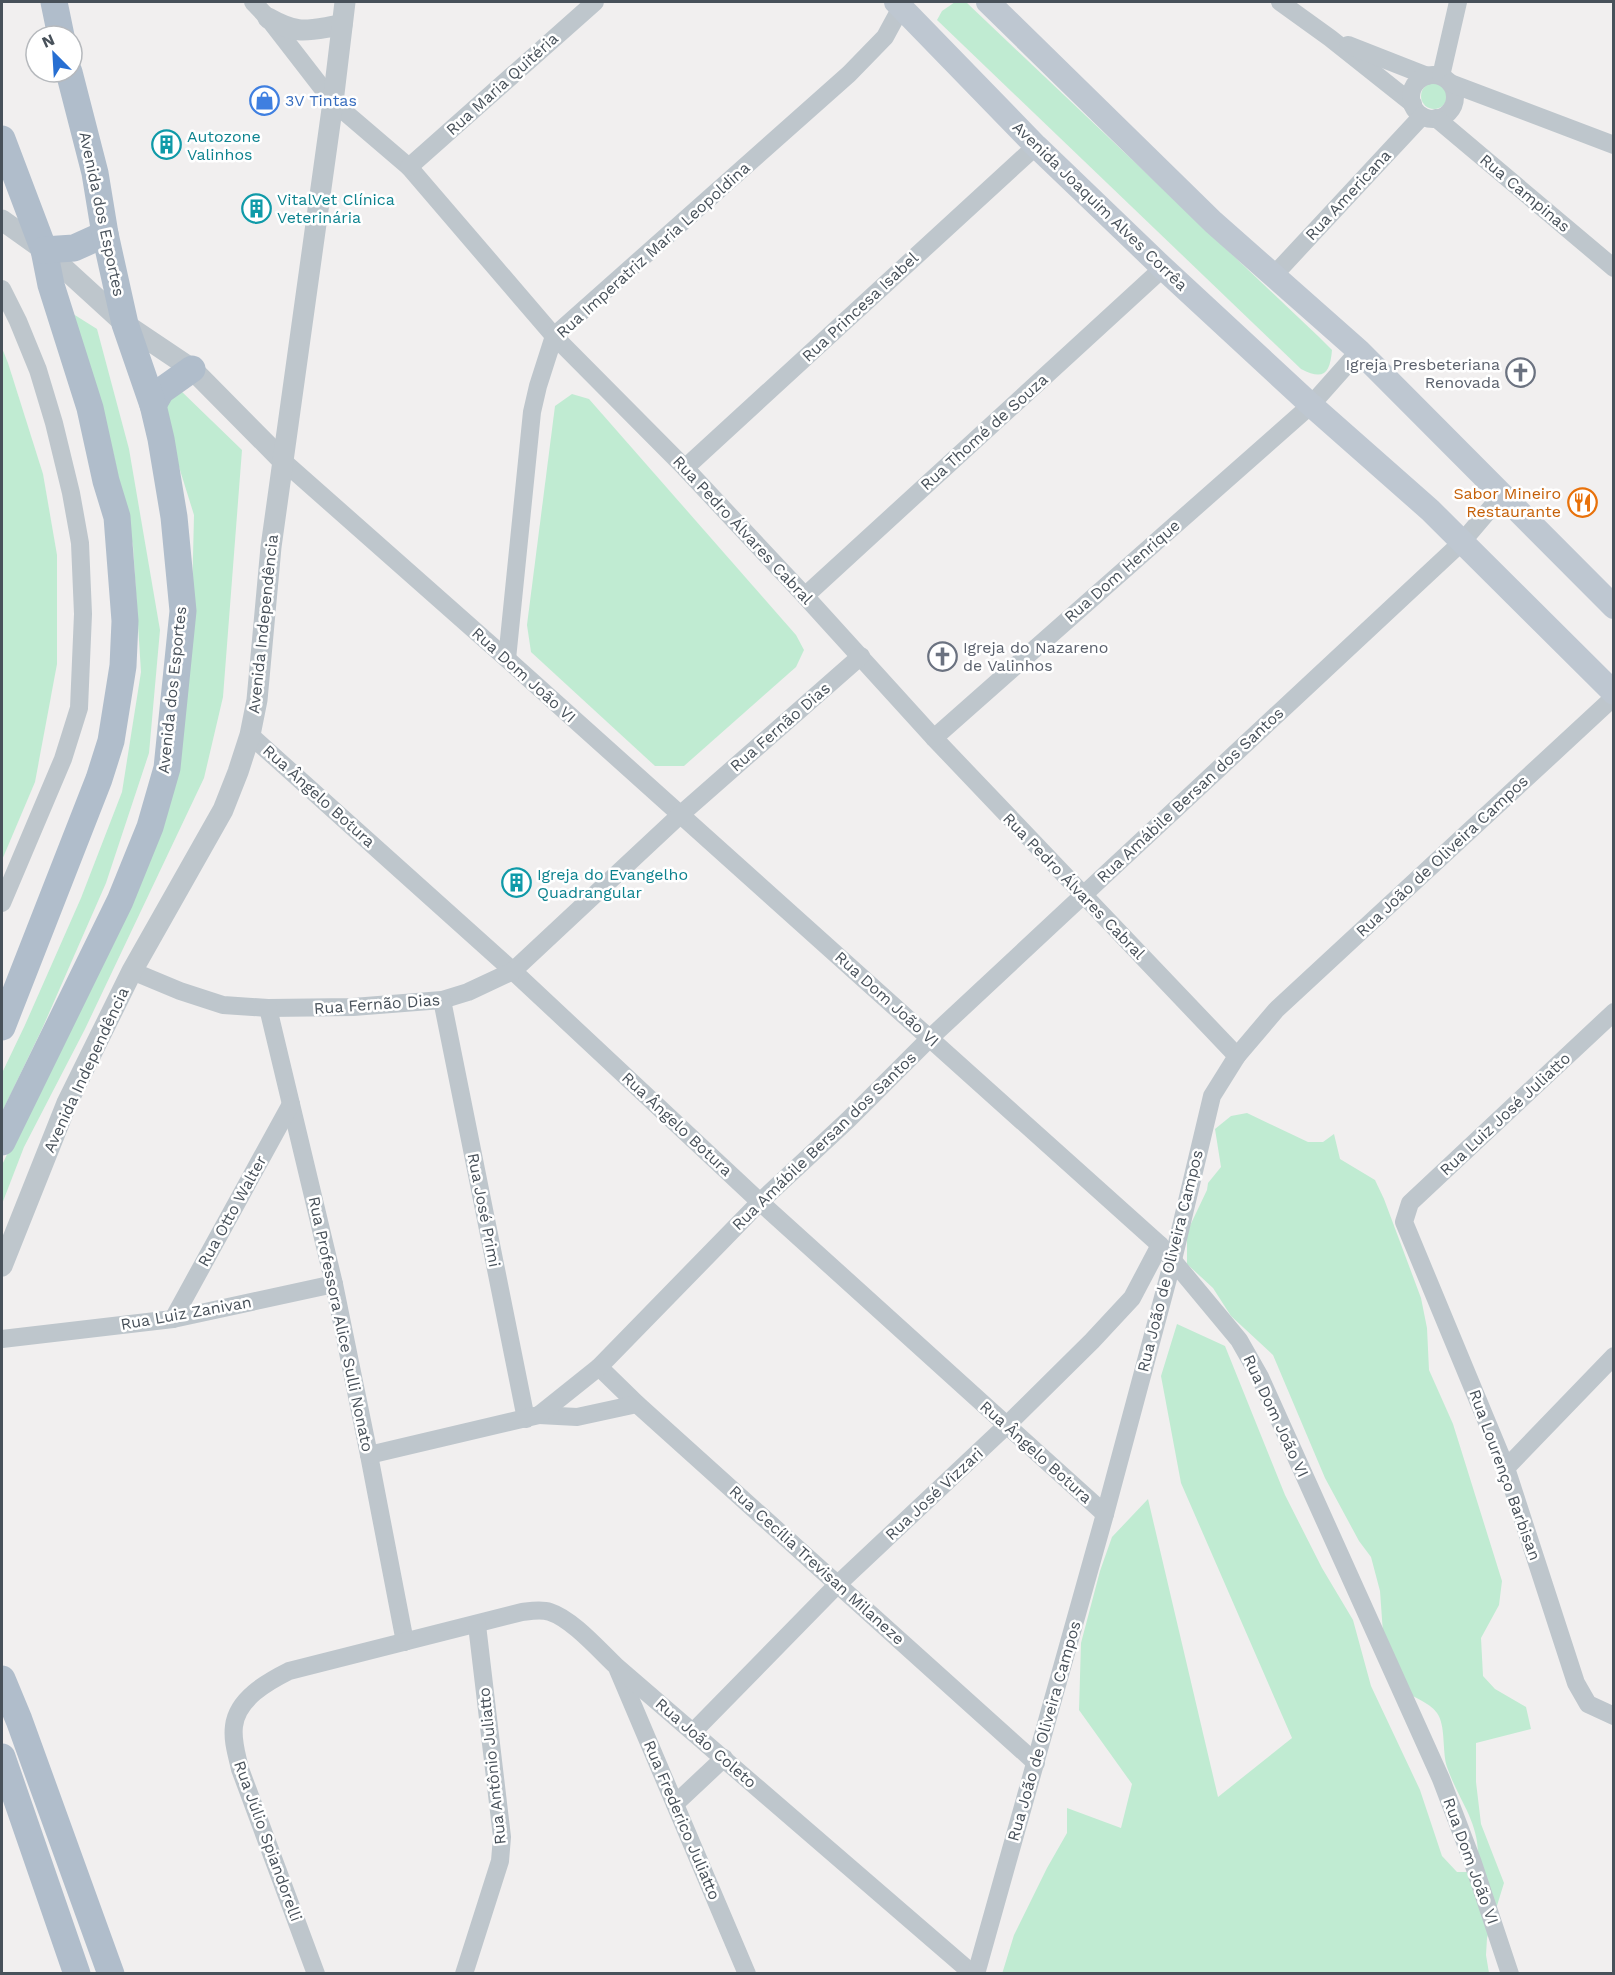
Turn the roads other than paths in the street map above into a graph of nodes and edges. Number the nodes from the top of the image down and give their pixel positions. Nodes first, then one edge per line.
1 (54, 2) edge
2 (253, 2) edge
3 (345, 2) edge
4 (595, 2) edge
5 (988, 2) edge
6 (1280, 2) edge
7 (1458, 2) edge
8 (900, 3) edge
9 (268, 18) junction
10 (59, 24) edge
11 (342, 25) junction
12 (1330, 38) junction
13 (1439, 79) junction
14 (72, 84) edge
15 (333, 102) junction
16 (1424, 113) junction
17 (2, 139) edge
18 (1614, 144) edge
19 (1036, 146) junction
20 (409, 167) junction
21 (2, 220) edge
22 (105, 234) junction
23 (44, 250) junction
24 (1163, 268) junction
25 (1614, 268) edge
26 (1274, 275) junction
27 (2, 289) edge
28 (125, 324) junction
29 (554, 336) junction
30 (1359, 351) junction
31 (192, 369) junction
32 (153, 405) junction
33 (1311, 405) junction
34 (283, 461) junction
35 (685, 468) junction
36 (1501, 496) junction
37 (1462, 542) junction
38 (805, 596) junction
39 (1614, 608) edge
40 (861, 656) junction
41 (507, 659) junction
42 (1614, 695) edge
43 (250, 735) junction
44 (934, 738) junction
45 (680, 815) junction
46 (1083, 895) junction
47 (2, 903) edge
48 (132, 971) junction
49 (513, 971) junction
50 (442, 1000) junction
51 (268, 1008) junction
52 (1614, 1012) edge
53 (2, 1027) edge
54 (930, 1038) junction
55 (1237, 1056) junction
56 (291, 1104) junction
57 (2, 1142) edge
58 (760, 1202) junction
59 (1404, 1222) joint
60 (1160, 1245) junction
61 (1173, 1260) junction
62 (2, 1266) edge
63 (334, 1284) junction
64 (173, 1318) junction
65 (2, 1338) edge
66 (1614, 1356) edge
67 (599, 1367) junction
68 (637, 1404) junction
69 (532, 1417) junction
70 (1006, 1426) junction
71 (369, 1455) junction
72 (1506, 1468) junction
73 (1105, 1514) junction
74 (838, 1584) junction
75 (477, 1625) junction
76 (405, 1642) junction
77 (616, 1666) junction
78 (2, 1679) edge
79 (1614, 1716) edge
80 (694, 1731) junction
81 (2, 1757) edge
82 (724, 1758) junction
83 (1035, 1763) junction
84 (675, 1804) junction
85 (77, 1974) edge
86 (111, 1974) edge
87 (316, 1974) edge
88 (464, 1974) edge
89 (747, 1974) edge
90 (974, 1974) edge
91 (1510, 1974) edge

1 - 10 main road
2 - 9 street, Rua Pedro Álvares Cabral
3 - 11 street, Avenida Independência
4 - 20 street, Rua Maria Quitéria
5 - 26 main road
6 - 12 street, Rua Campinas
7 - 13 street
8 - 19 main road, Avenida Joaquim Alves Corrêa
8 - 29 street, Rua Imperatriz Maria Leopoldina
9 - 11 street
9 - 15 street, Rua Pedro Álvares Cabral
11 - 15 street, Avenida Independência
12 - 13 street, Rua Campinas
12 - 16 street, Rua Campinas
13 - 16 street
13 - 16 street
13 - 18 street, Rua Campinas
14 - 22 main road, Avenida dos Esportes
15 - 20 street, Rua Pedro Álvares Cabral
15 - 34 street, Avenida Independência
16 - 25 street, Rua Campinas
16 - 26 street, Rua Americana
17 - 23 main road
19 - 24 main road, Avenida Joaquim Alves Corrêa
19 - 35 street, Rua Princesa Isabel
20 - 29 street, Rua Pedro Álvares Cabral
21 - 23 street, Rua Dom João VI
22 - 23 main road
22 - 28 main road, Avenida dos Esportes
23 - 28 street, Rua Dom João VI
23 - 53 main road
24 - 33 main road, Avenida Joaquim Alves Corrêa
24 - 38 street, Rua Thomé de Souza
26 - 30 main road
27 - 47 street
28 - 31 street, Rua Dom João VI
28 - 32 main road, Avenida dos Esportes
29 - 35 street, Rua Pedro Álvares Cabral
29 - 41 street, Rua Imperatriz Maria Leopoldina
30 - 33 street
30 - 36 main road
31 - 32 main road
31 - 34 street, Rua Dom João VI
32 - 57 main road, Avenida dos Esportes
33 - 37 main road, Avenida Joaquim Alves Corrêa
33 - 44 street, Rua Dom Henrique
34 - 41 street, Rua Dom João VI
34 - 43 street, Avenida Independência
35 - 38 street, Rua Pedro Álvares Cabral
36 - 37 street, Rua Amábile Bersan dos Santos
36 - 39 main road
37 - 42 main road, Avenida Joaquim Alves Corrêa
37 - 46 street, Rua Amábile Bersan dos Santos
38 - 40 street, Rua Pedro Álvares Cabral
40 - 44 street, Rua Pedro Álvares Cabral
40 - 45 street, Rua Fernão Dias
41 - 45 street, Rua Dom João VI
42 - 55 street, Rua João de Oliveira Campos
43 - 48 street, Avenida Independência
43 - 49 street, Rua Ângelo Botura
44 - 46 street, Rua Pedro Álvares Cabral
45 - 49 street, Rua Fernão Dias
45 - 54 street, Rua Dom João VI
46 - 54 street, Rua Amábile Bersan dos Santos
46 - 55 street, Rua Pedro Álvares Cabral
48 - 51 street, Rua Fernão Dias
48 - 62 street, Avenida Independência
49 - 50 street, Rua Fernão Dias
49 - 58 street, Rua Ângelo Botura
50 - 51 street, Rua Fernão Dias
50 - 69 street, Rua José Primi
51 - 56 street, Rua Professora Alice Sulli Nonato
52 - 59 street, Rua Luiz José Juliatto
54 - 58 street, Rua Amábile Bersan dos Santos
54 - 60 street, Rua Dom João VI
55 - 61 street, Rua João de Oliveira Campos
56 - 63 street, Rua Professora Alice Sulli Nonato
56 - 64 street, Rua Otto Walter
58 - 67 street, Rua Amábile Bersan dos Santos
58 - 70 street, Rua Ângelo Botura
59 - 72 street, Rua Lourenço Barbisan
60 - 61 street, Rua Dom João VI
60 - 70 street, Rua José Vizzari
61 - 73 street, Rua João de Oliveira Campos
61 - 91 street, Rua Dom João VI
63 - 64 street, Rua Luiz Zanivan
63 - 71 street, Rua Professora Alice Sulli Nonato
64 - 65 street, Rua Luiz Zanivan
66 - 72 street
67 - 68 street, Rua Cecília Trevisan Milaneze
67 - 69 street, Rua Amábile Bersan dos Santos
68 - 69 street
68 - 74 street, Rua Cecília Trevisan Milaneze
69 - 71 street
70 - 73 street, Rua Ângelo Botura
70 - 74 street, Rua José Vizzari
71 - 76 street, Rua Professora Alice Sulli Nonato
72 - 79 street, Rua Lourenço Barbisan
73 - 83 street, Rua João de Oliveira Campos
74 - 80 street, Rua José Vizzari
74 - 83 street, Rua Cecília Trevisan Milaneze
75 - 76 street, Rua João Coleto
75 - 77 street, Rua João Coleto
75 - 88 street, Rua Antônio Juliatto
76 - 87 street, Rua Júlio Spiandorelli
77 - 80 street, Rua João Coleto
77 - 84 street, Rua Frederico Juliatto
78 - 86 main road
80 - 82 street, Rua João Coleto
81 - 85 main road
82 - 84 street
82 - 90 street, Rua João Coleto
83 - 90 street, Rua João de Oliveira Campos
84 - 89 street, Rua Frederico Juliatto

